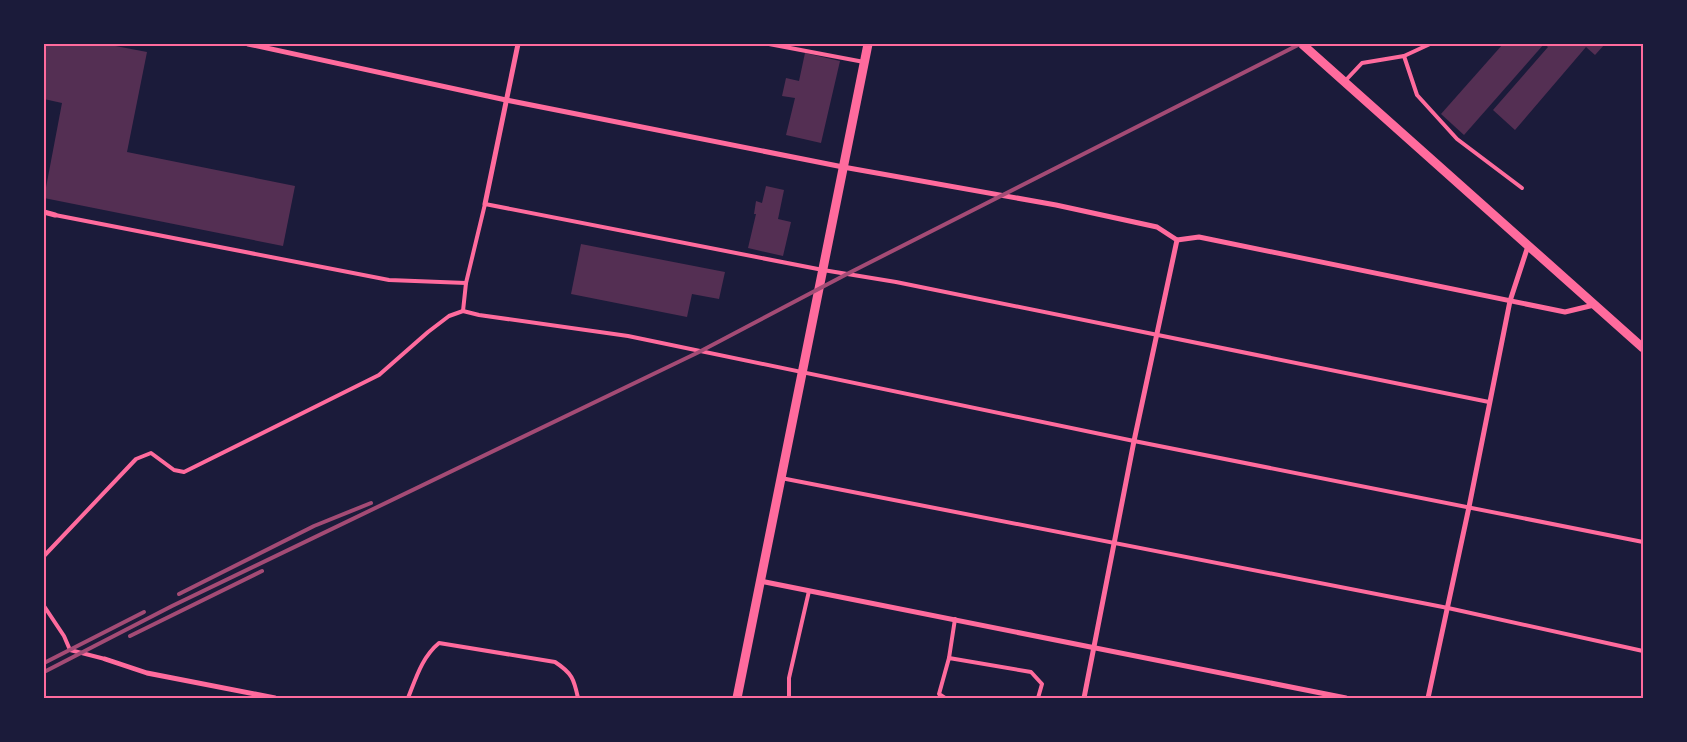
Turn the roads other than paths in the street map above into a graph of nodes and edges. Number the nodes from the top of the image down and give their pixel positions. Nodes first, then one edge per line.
1 (248, 44) edge
2 (518, 44) edge
3 (769, 44) edge
4 (868, 44) edge
5 (1302, 44) edge
6 (1430, 44) edge
7 (1404, 56) junction
8 (864, 62) junction
9 (1345, 81) junction
10 (506, 100) junction
11 (843, 167) junction
12 (1522, 188) dead end
13 (485, 204) junction
14 (44, 212) edge
15 (55, 215) joint
16 (1177, 240) junction
17 (1528, 246) junction
18 (823, 270) junction
19 (466, 283) junction
20 (1510, 301) junction
21 (1595, 305) junction
22 (463, 310) junction
23 (1157, 336) junction
24 (1643, 348) edge
25 (802, 372) junction
26 (1489, 402) junction
27 (1134, 441) junction
28 (781, 478) junction
29 (1469, 508) junction
30 (1643, 542) edge
31 (1115, 543) junction
32 (44, 556) edge
33 (760, 581) junction
34 (809, 590) junction
35 (44, 606) edge
36 (1448, 608) junction
37 (955, 620) junction
38 (1094, 647) junction
39 (1643, 651) edge
40 (949, 658) junction
41 (106, 659) joint
42 (275, 698) edge
43 (408, 698) edge
44 (578, 698) edge
45 (737, 698) edge
46 (789, 698) edge
47 (945, 698) edge
48 (1038, 698) edge
49 (1084, 698) edge
50 (1346, 698) edge
51 (1428, 698) edge

1 - 10 street
2 - 10 street
3 - 8 lane
4 - 8 street
5 - 9 street
6 - 7 lane
7 - 9 lane
7 - 12 lane
8 - 11 street
9 - 17 street
10 - 11 street
10 - 13 street
11 - 16 street
11 - 18 street
13 - 18 lane
13 - 19 lane
14 - 15 street
15 - 19 lane
16 - 20 street
16 - 23 street
17 - 20 street
17 - 21 street
18 - 23 lane
18 - 25 street
19 - 22 lane
20 - 21 street
20 - 26 street
21 - 24 street
22 - 25 lane
22 - 32 lane
23 - 26 lane
23 - 27 street
25 - 27 lane
25 - 28 street
26 - 29 street
27 - 29 lane
27 - 31 street
28 - 31 lane
28 - 33 street
29 - 30 lane
29 - 36 street
31 - 36 lane
31 - 38 street
33 - 34 street
33 - 45 street
34 - 37 street
34 - 46 lane
35 - 41 lane
36 - 39 lane
36 - 51 street
37 - 38 street
37 - 40 lane
38 - 49 street
38 - 50 street
40 - 47 lane
40 - 48 lane
41 - 42 street
43 - 44 lane

